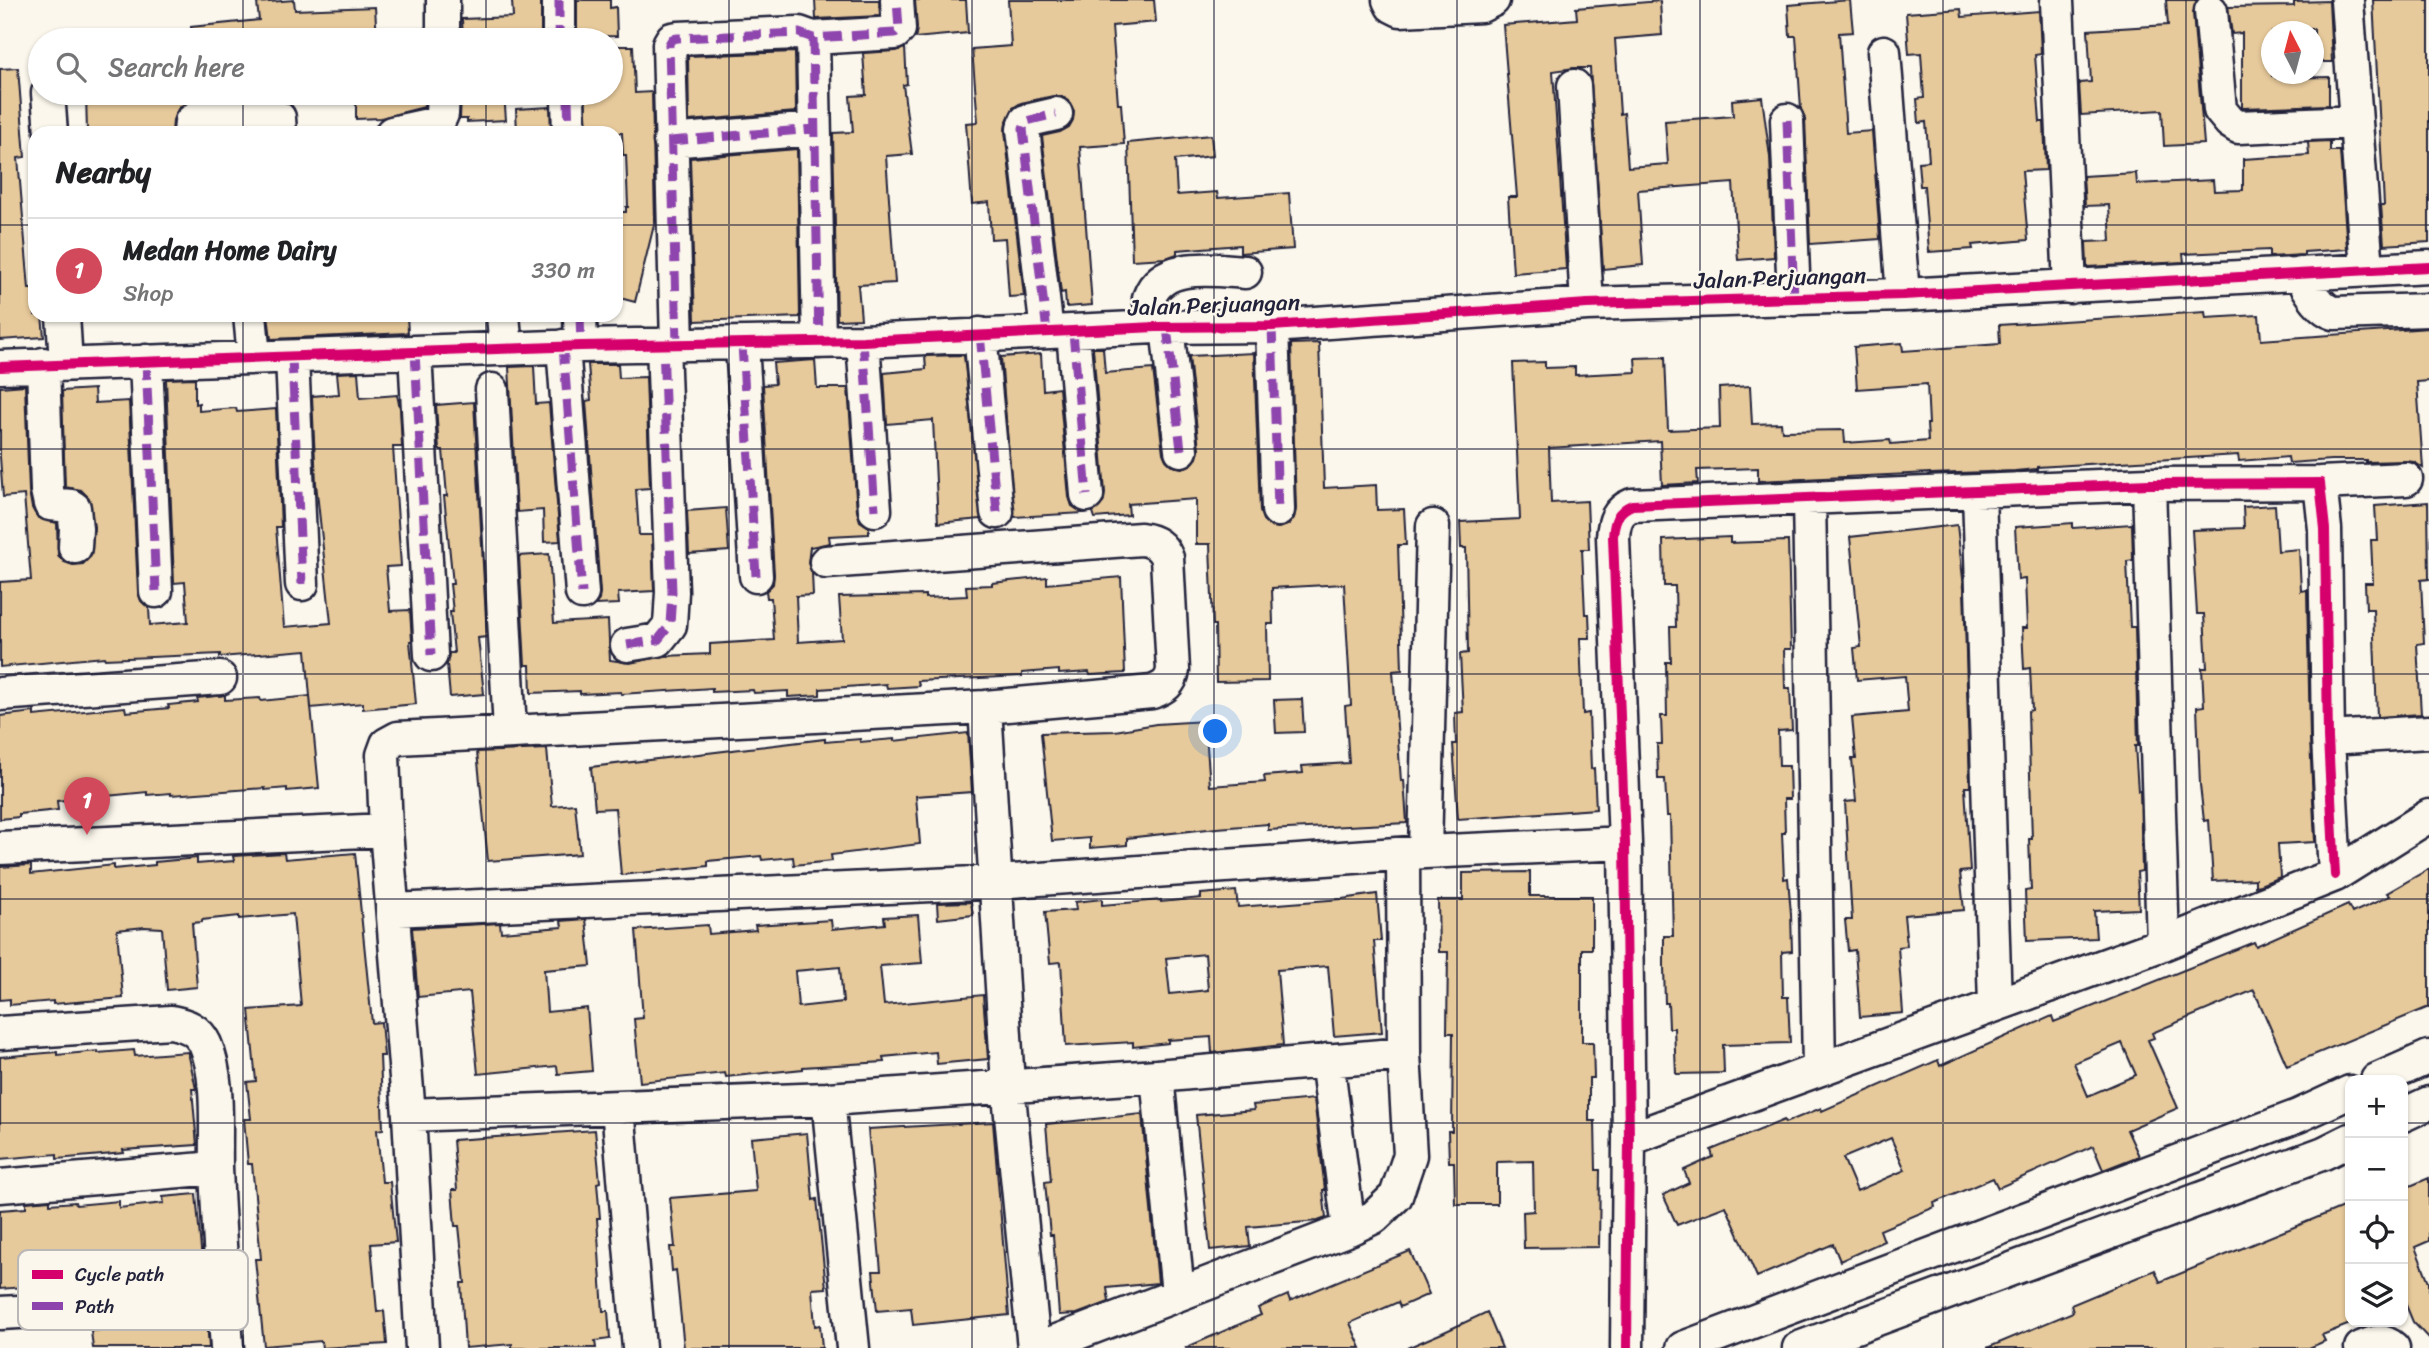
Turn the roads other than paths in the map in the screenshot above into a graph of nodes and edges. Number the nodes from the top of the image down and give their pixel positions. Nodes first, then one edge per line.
1 (443, 0) edge
2 (559, 0) edge
3 (898, 0) edge
4 (1388, 0) edge
5 (1493, 0) edge
6 (2347, 1) edge
7 (2057, 2) dead end
8 (2211, 11) dead end
9 (443, 28) edge
10 (559, 28) edge
11 (813, 38) junction
12 (1884, 52) dead end
13 (1574, 86) dead end
14 (49, 105) edge
15 (442, 105) edge
16 (568, 105) edge
17 (1056, 114) dead end
18 (1787, 120) dead end
19 (2355, 122) junction
20 (50, 126) edge
21 (191, 126) edge
22 (280, 126) edge
23 (424, 126) edge
24 (569, 126) edge
25 (814, 129) junction
26 (670, 141) junction
27 (2429, 267) edge
28 (2367, 269) junction
29 (1245, 272) dead end
30 (2300, 273) junction
31 (2070, 287) junction
32 (1903, 295) junction
33 (1794, 299) junction
34 (1587, 304) junction
35 (2429, 310) edge
36 (61, 322) edge
37 (251, 322) edge
38 (504, 322) edge
39 (1272, 326) junction
40 (1162, 327) junction
41 (1060, 332) junction
42 (980, 334) junction
43 (575, 336) edge
44 (863, 341) junction
45 (819, 342) junction
46 (670, 344) junction
47 (742, 344) junction
48 (506, 348) junction
49 (415, 352) junction
50 (254, 357) junction
51 (292, 357) junction
52 (146, 361) junction
53 (54, 364) junction
54 (0, 367) edge
55 (492, 390) dead end
56 (1181, 450) dead end
57 (2406, 479) dead end
58 (2149, 484) junction
59 (2320, 484) junction
60 (1979, 492) junction
61 (1087, 495) dead end
62 (1809, 498) junction
63 (875, 510) dead end
64 (1278, 510) dead end
65 (997, 512) dead end
66 (1433, 526) dead end
67 (75, 547) dead end
68 (826, 562) dead end
69 (755, 576) dead end
70 (302, 584) dead end
71 (156, 591) dead end
72 (582, 593) dead end
73 (627, 645) dead end
74 (431, 655) dead end
75 (220, 678) dead end
76 (0, 694) edge
77 (985, 707) junction
78 (510, 731) junction
79 (2429, 732) edge
80 (2328, 737) junction
81 (2429, 816) edge
82 (386, 830) junction
83 (1625, 843) junction
84 (0, 848) edge
85 (1414, 853) junction
86 (2335, 875) junction
87 (997, 882) junction
88 (393, 910) junction
89 (2163, 944) junction
90 (1995, 1005) junction
91 (0, 1032) edge
92 (1404, 1054) junction
93 (2429, 1057) edge
94 (1327, 1060) junction
95 (1819, 1068) junction
96 (2388, 1075) edge
97 (1157, 1076) junction
98 (1008, 1086) junction
99 (2345, 1094) edge
100 (828, 1099) junction
101 (2429, 1103) edge
102 (618, 1108) junction
103 (2408, 1113) edge
104 (409, 1115) junction
105 (1629, 1139) junction
106 (2345, 1142) edge
107 (216, 1168) junction
108 (0, 1186) edge
109 (1349, 1229) junction
110 (221, 1250) edge
111 (1178, 1294) junction
112 (1804, 1301) junction
113 (18, 1312) edge
114 (0, 1313) edge
115 (226, 1330) edge
116 (1809, 1344) edge
117 (227, 1348) edge
118 (422, 1348) edge
119 (639, 1348) edge
120 (853, 1348) edge
121 (1037, 1348) edge
122 (1627, 1348) edge
123 (1683, 1348) edge
124 (2361, 1348) edge
125 (2393, 1348) edge

1 - 9 street
2 - 10 street
3 - 11 street
4 - 5 street
6 - 19 street
7 - 31 street
8 - 19 street
11 - 25 street
11 - 26 street
12 - 32 street
13 - 34 street
14 - 20 street
15 - 23 street
16 - 24 street
17 - 41 street
18 - 33 street
19 - 28 street
21 - 22 street
25 - 26 street
25 - 45 street
26 - 46 street
27 - 28 street, Jalan Perjuangan
28 - 30 street, Jalan Perjuangan
29 - 40 street
30 - 31 street, Jalan Perjuangan
30 - 35 street
31 - 32 street, Jalan Perjuangan
32 - 33 street, Jalan Perjuangan
33 - 34 street, Jalan Perjuangan
34 - 39 street, Jalan Perjuangan
36 - 53 street
37 - 50 street
38 - 48 street
39 - 40 street, Jalan Perjuangan
39 - 64 street
40 - 41 street, Jalan Perjuangan
40 - 56 street
41 - 42 street, Jalan Perjuangan
41 - 61 street
42 - 44 street, Jalan Perjuangan
42 - 65 street
43 - 46 street, Jalan Perjuangan
43 - 48 street, Jalan Perjuangan
43 - 72 street
44 - 45 street, Jalan Perjuangan
44 - 63 street
45 - 47 street, Jalan Perjuangan
46 - 47 street, Jalan Perjuangan
46 - 73 street
47 - 69 street
48 - 49 street, Jalan Perjuangan
49 - 51 street, Jalan Perjuangan
49 - 74 street
50 - 51 street, Jalan Perjuangan
50 - 52 street, Jalan Perjuangan
51 - 70 street
52 - 53 street, Jalan Perjuangan
52 - 71 street
53 - 54 street, Jalan Perjuangan
53 - 67 street
55 - 78 street
57 - 59 street
58 - 59 street
58 - 60 street
58 - 89 street
59 - 80 street
60 - 62 street
60 - 90 street
62 - 83 street
62 - 95 street
66 - 85 street
68 - 77 street
75 - 76 street
77 - 78 street
77 - 87 street
78 - 82 street
79 - 80 street
80 - 86 street
81 - 86 street
82 - 84 street
82 - 88 street
83 - 85 street
83 - 105 street
85 - 87 street
85 - 92 street
86 - 89 street
87 - 88 street
87 - 98 street
88 - 104 street
89 - 90 street
90 - 95 street
91 - 107 street
92 - 94 street
92 - 109 street
93 - 96 street
94 - 97 street
94 - 109 street
95 - 105 street
97 - 98 street
97 - 111 street
98 - 100 street
98 - 121 street
99 - 112 street
100 - 102 street
100 - 120 street
101 - 103 street
102 - 104 street
102 - 119 street
104 - 118 street
105 - 122 street
106 - 116 street
107 - 108 street
107 - 110 street
109 - 111 street
111 - 121 street
112 - 116 street
112 - 123 street
113 - 114 street
115 - 117 street
124 - 125 street

